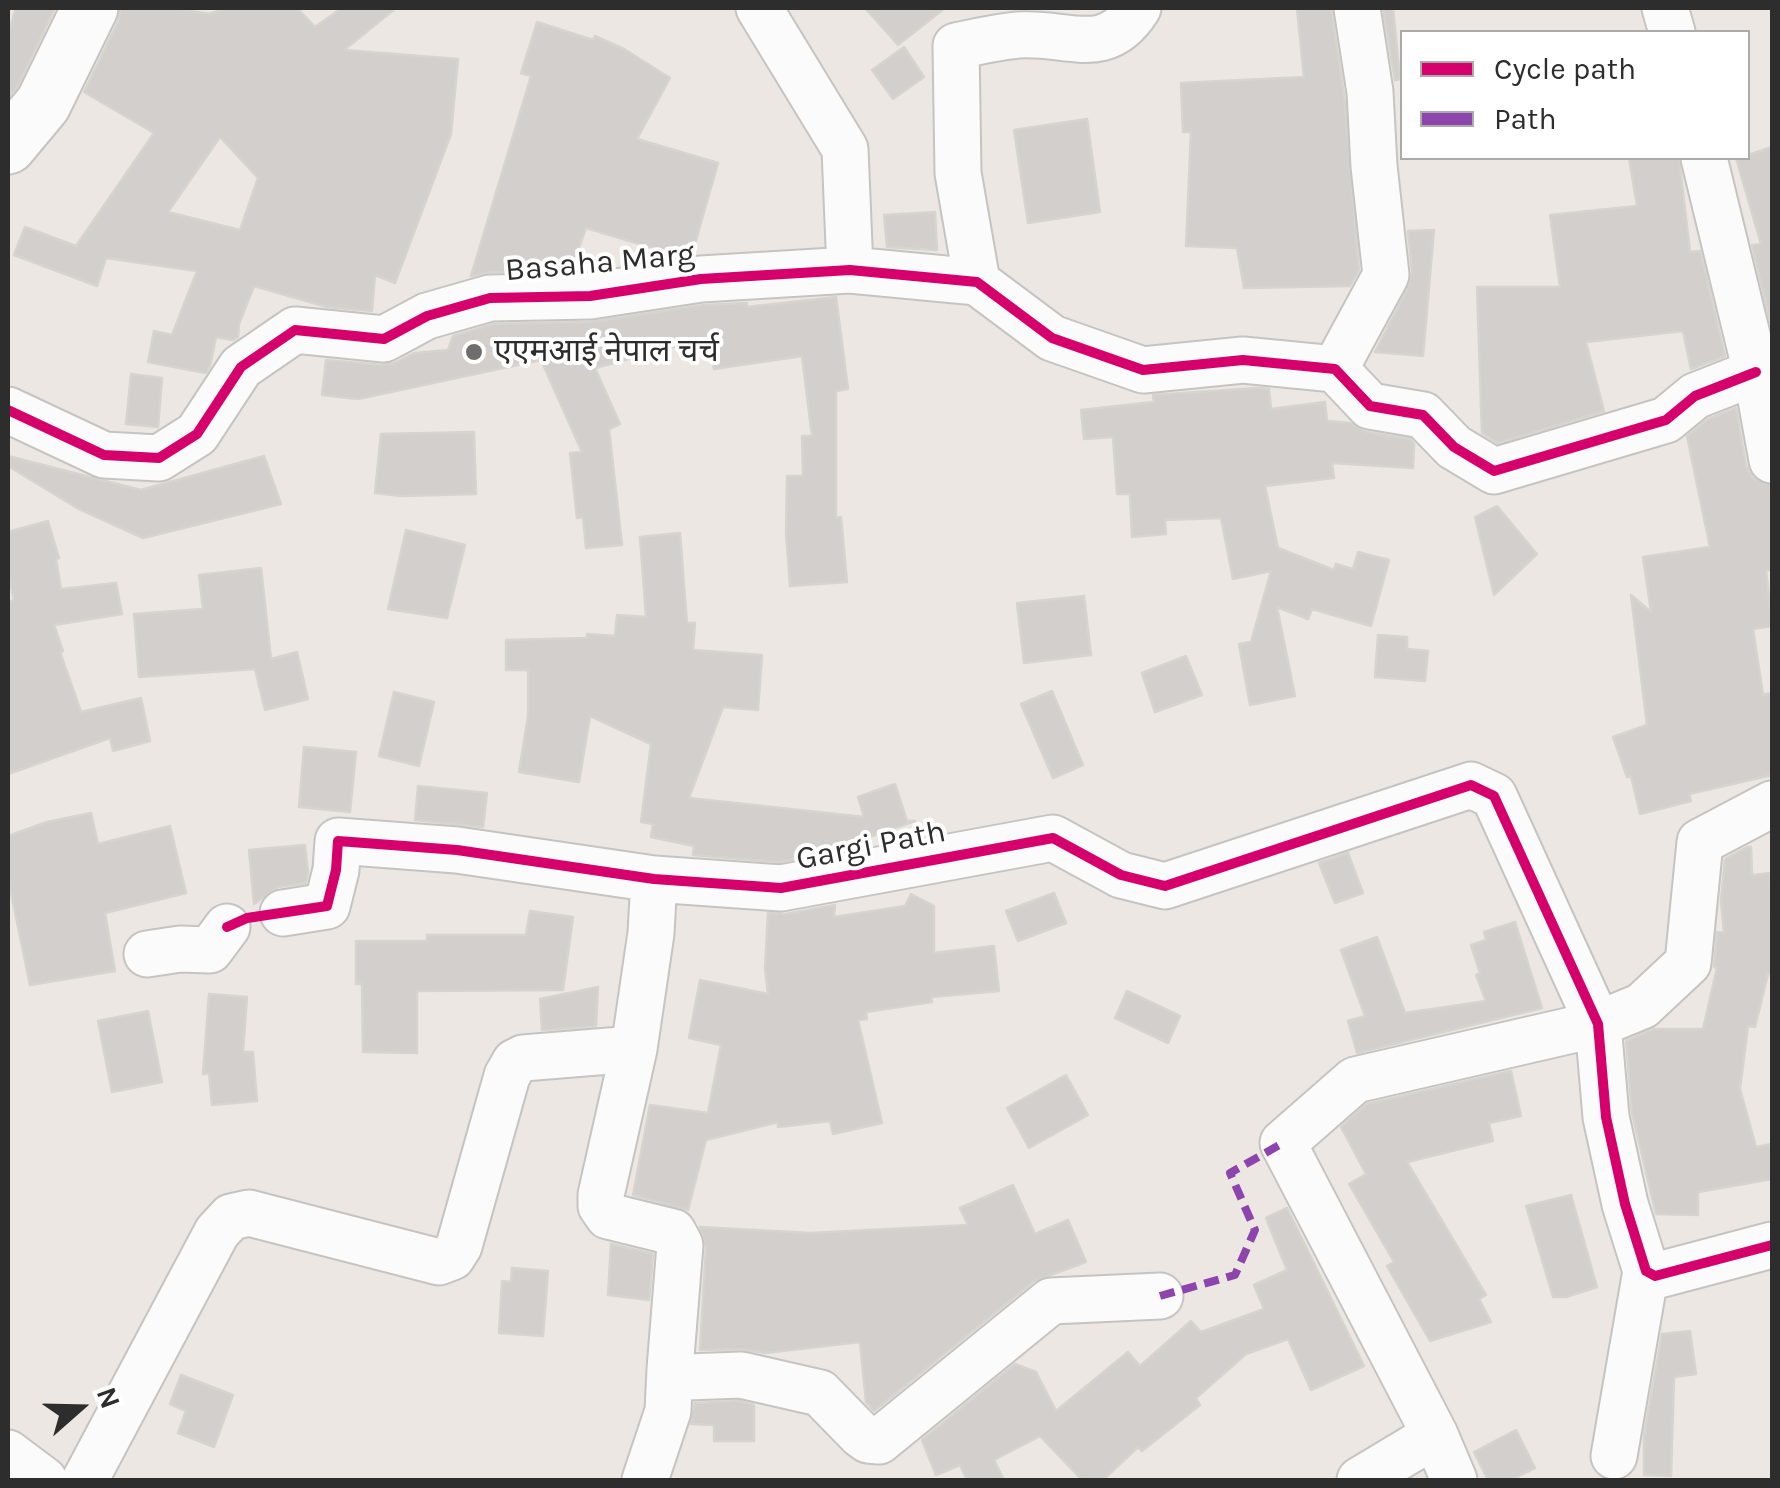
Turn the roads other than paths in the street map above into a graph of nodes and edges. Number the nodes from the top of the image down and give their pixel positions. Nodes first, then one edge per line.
1 (90, 8) edge
2 (759, 8) edge
3 (1138, 8) edge
4 (1357, 8) edge
5 (8, 146) edge
6 (1704, 160) edge
7 (850, 270) junction
8 (977, 282) junction
9 (1335, 369) junction
10 (1756, 372) junction
11 (8, 410) edge
12 (1772, 460) edge
13 (1772, 804) edge
14 (675, 880) junction
15 (284, 913) dead end
16 (227, 928) dead end
17 (147, 954) dead end
18 (1598, 1024) junction
19 (634, 1049) junction
20 (1772, 1245) edge
21 (1646, 1271) junction
22 (1160, 1296) dead end
23 (670, 1369) junction
24 (1435, 1435) junction
25 (8, 1453) edge
26 (1614, 1456) dead end
27 (44, 1480) edge
28 (85, 1480) edge
29 (645, 1480) edge
30 (1360, 1480) edge
31 (1454, 1480) edge

1 - 5 street
2 - 7 street
3 - 8 street
4 - 9 street
6 - 10 street
7 - 8 street, Basaha Marg
7 - 11 street, Basaha Marg
8 - 9 street
9 - 10 street
10 - 12 street
13 - 18 street
14 - 15 street, Gargi Path
14 - 18 street, Gargi Path
14 - 19 street
16 - 17 street
18 - 21 street
18 - 24 street
19 - 23 street
19 - 28 street
20 - 21 street
21 - 26 street
22 - 23 street
23 - 29 street
24 - 30 street
24 - 31 street
25 - 27 street

